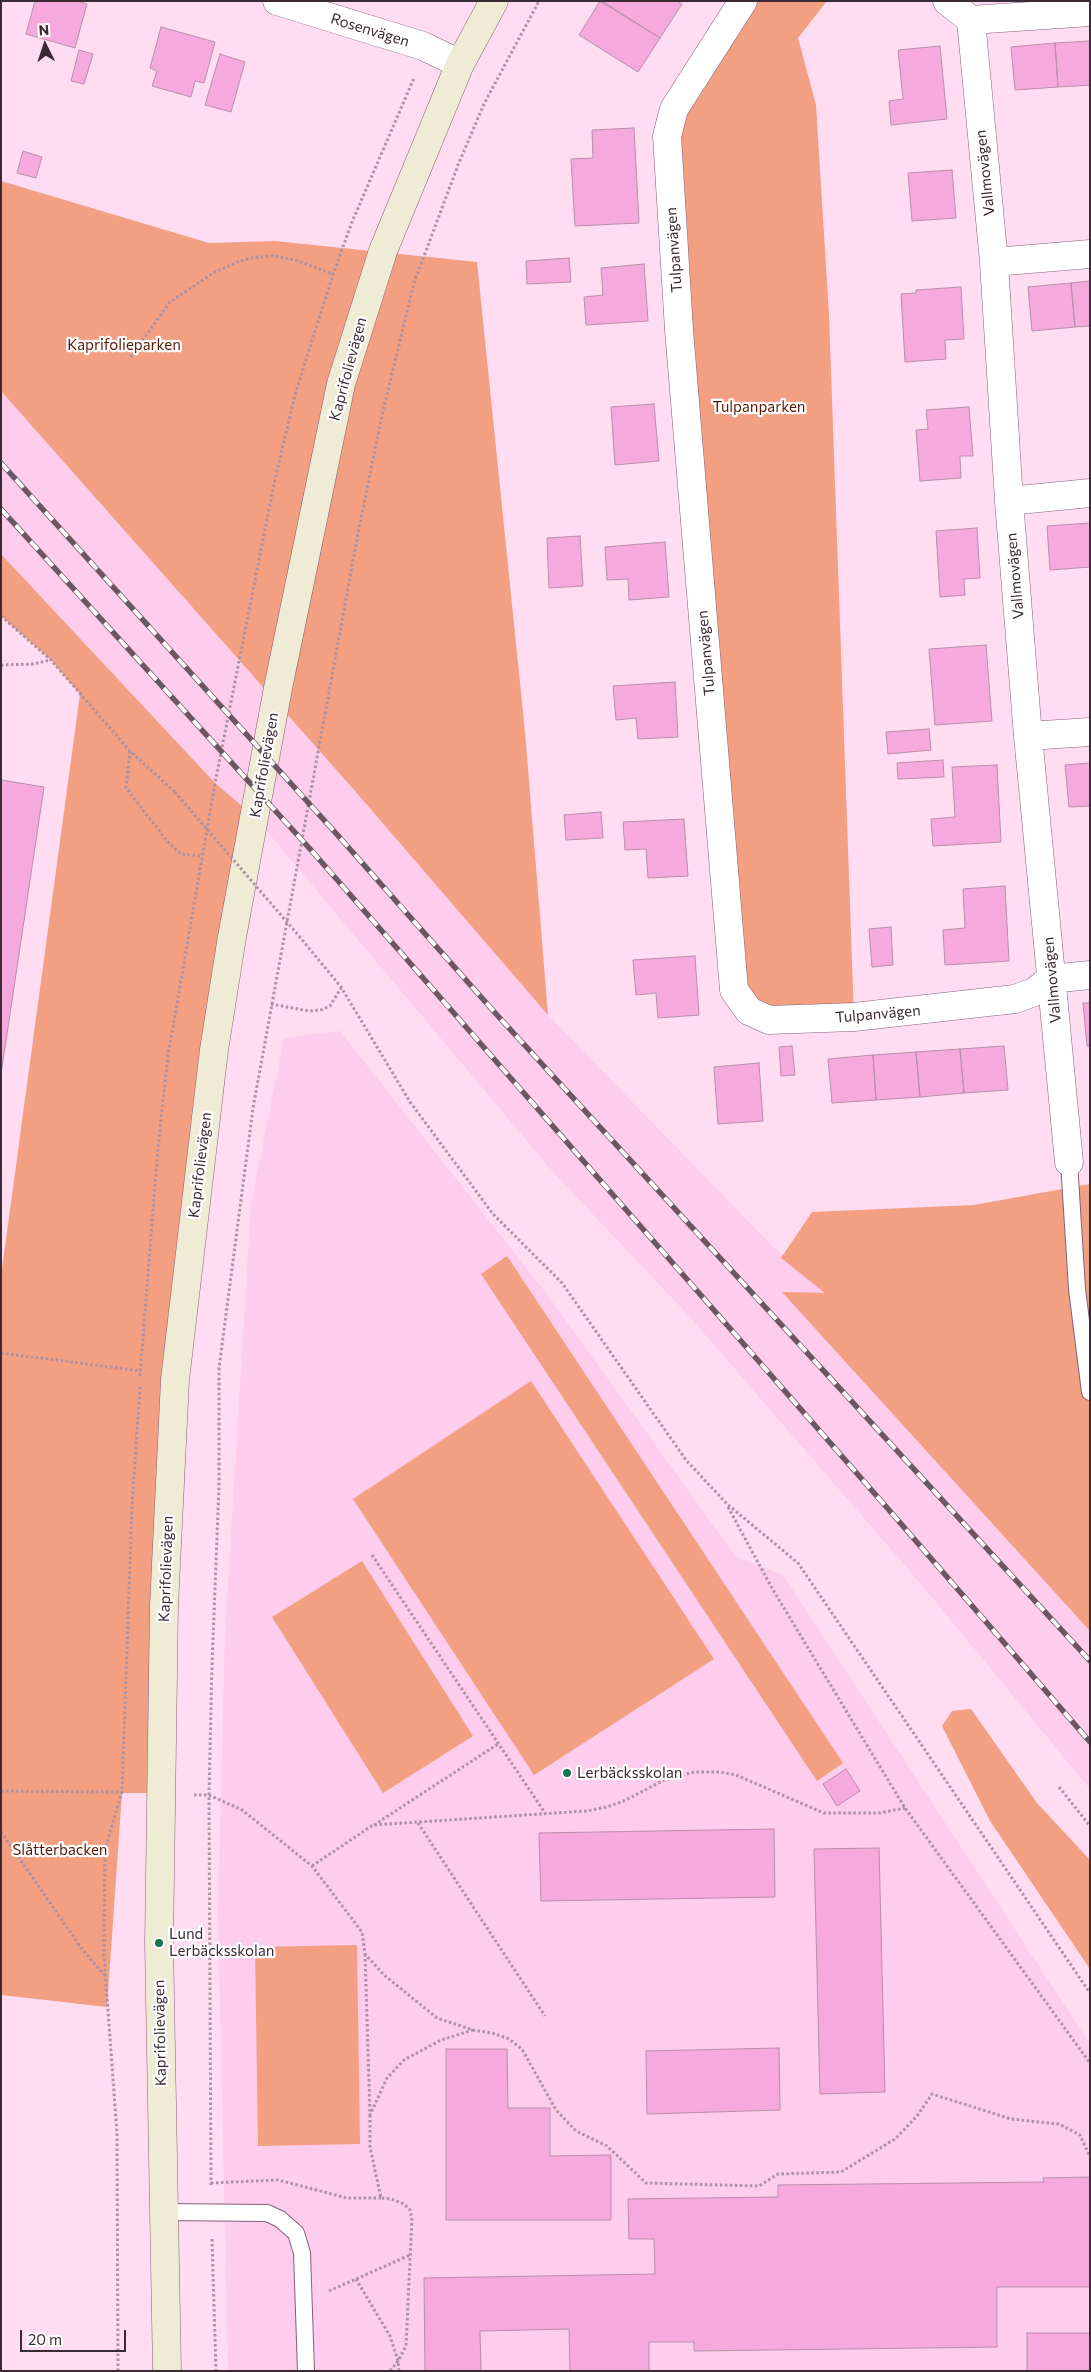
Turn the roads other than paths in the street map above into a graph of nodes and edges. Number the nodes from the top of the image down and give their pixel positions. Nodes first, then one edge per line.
1 (277, 1) edge
2 (494, 1) edge
3 (743, 1) edge
4 (947, 1) edge
5 (1090, 12) edge
6 (971, 20) junction
7 (460, 64) junction
8 (1090, 254) edge
9 (994, 262) junction
10 (1090, 493) edge
11 (1009, 500) junction
12 (1090, 732) edge
13 (1028, 736) junction
14 (1090, 975) edge
15 (1051, 979) junction
16 (1069, 1162) joint
17 (1090, 1392) edge
18 (164, 2212) junction
19 (167, 2371) edge
20 (306, 2371) edge

1 - 7 street, Rosenvägen
2 - 7 main road, Kaprifolievägen
3 - 15 street, Tulpanvägen
4 - 6 street
5 - 6 street
6 - 9 street, Vallmovägen
7 - 18 main road, Kaprifolievägen
8 - 9 street
9 - 11 street, Vallmovägen
10 - 11 street
11 - 13 street, Vallmovägen
12 - 13 street
13 - 15 street, Vallmovägen
14 - 15 street
15 - 16 street, Vallmovägen
16 - 17 lane
18 - 19 main road, Kaprifolievägen
18 - 20 lane

